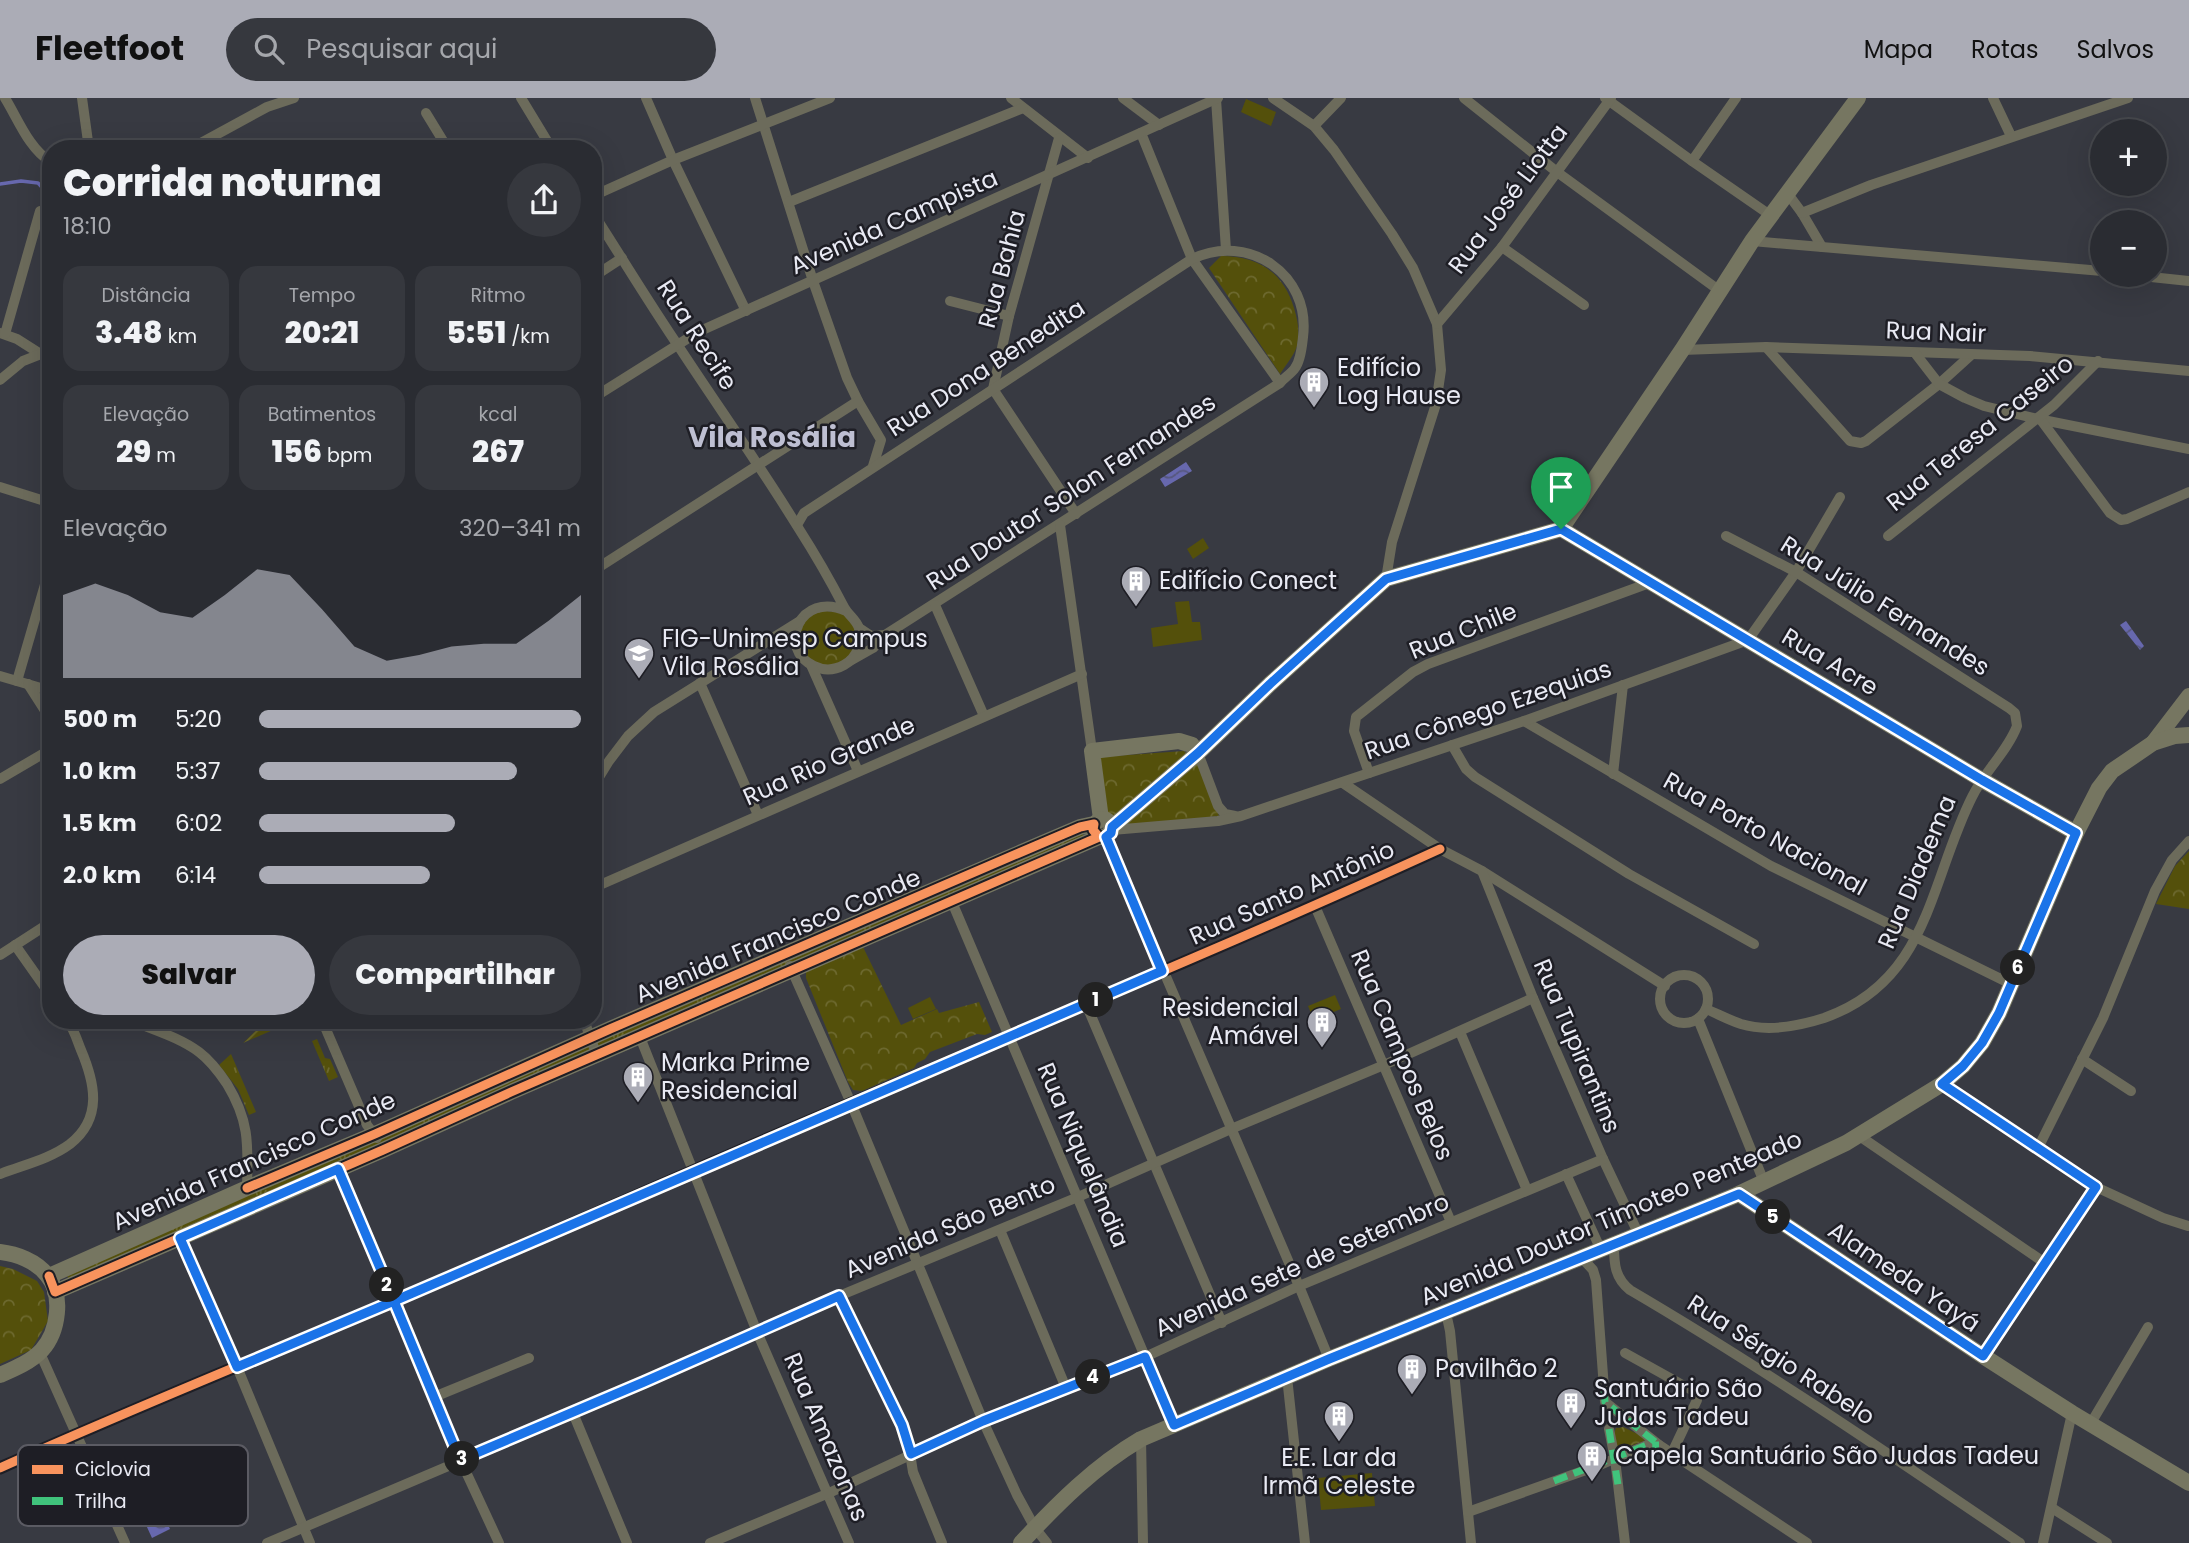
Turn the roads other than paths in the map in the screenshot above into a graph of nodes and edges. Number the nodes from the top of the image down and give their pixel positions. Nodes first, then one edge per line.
1 (5, 98) edge
2 (295, 98) edge
3 (520, 98) edge
4 (646, 98) edge
5 (755, 98) edge
6 (830, 98) edge
7 (1124, 98) edge
8 (1273, 98) edge
9 (1341, 98) edge
10 (1464, 98) edge
11 (1736, 98) edge
12 (1858, 98) edge
13 (1993, 98) edge
14 (2128, 98) edge
15 (84, 99) edge
16 (1217, 99) edge
17 (1608, 99) edge
18 (1018, 102) edge
19 (2106, 102) edge
20 (426, 113) dead end
21 (764, 125) junction
22 (1158, 125) junction
23 (1314, 126) junction
24 (1141, 133) junction
25 (2011, 136) junction
26 (1059, 138) junction
27 (88, 140) edge
28 (206, 140) edge
29 (442, 140) edge
30 (546, 140) edge
31 (42, 156) edge
32 (1088, 158) junction
33 (673, 160) junction
34 (1692, 161) junction
35 (1557, 172) junction
36 (1049, 176) junction
37 (602, 192) edge
38 (1788, 194) junction
39 (789, 202) junction
40 (40, 211) dead end
41 (1802, 213) junction
42 (1770, 215) junction
43 (602, 227) edge
44 (1752, 241) junction
45 (1502, 247) junction
46 (1822, 247) junction
47 (1226, 250) junction
48 (622, 258) junction
49 (1192, 259) junction
50 (2090, 270) edge
51 (602, 271) edge
52 (2167, 279) edge
53 (813, 281) junction
54 (2189, 281) edge
55 (1720, 292) junction
56 (950, 301) dead end
57 (1584, 305) dead end
58 (746, 311) junction
59 (1009, 316) junction
60 (1437, 324) junction
61 (2, 334) edge
62 (676, 344) junction
63 (1766, 346) junction
64 (1682, 350) junction
65 (42, 352) edge
66 (39, 353) junction
67 (1915, 353) junction
68 (1971, 355) junction
69 (2098, 361) junction
70 (2189, 371) edge
71 (0, 380) edge
72 (1280, 383) junction
73 (1939, 384) junction
74 (993, 389) junction
75 (602, 392) edge
76 (858, 401) junction
77 (2039, 420) junction
78 (881, 440) junction
79 (906, 445) junction
80 (2189, 449) edge
81 (758, 466) junction
82 (873, 466) junction
83 (0, 487) edge
84 (2189, 492) edge
85 (1840, 496) dead end
86 (42, 500) edge
87 (804, 513) junction
88 (789, 514) junction
89 (1076, 514) junction
90 (797, 525) junction
91 (1060, 525) junction
92 (1561, 529) junction
93 (1726, 536) dead end
94 (1888, 536) dead end
95 (602, 565) edge
96 (1796, 572) junction
97 (1386, 579) junction
98 (1652, 582) junction
99 (834, 584) junction
100 (42, 602) edge
101 (826, 605) junction
102 (935, 605) junction
103 (846, 611) junction
104 (800, 621) junction
105 (859, 628) junction
106 (885, 635) junction
107 (1748, 640) junction
108 (850, 661) junction
109 (811, 666) junction
110 (832, 670) junction
111 (1082, 674) junction
112 (0, 676) edge
113 (23, 683) junction
114 (700, 683) junction
115 (1623, 685) junction
116 (42, 688) edge
117 (822, 691) junction
118 (2189, 696) edge
119 (42, 708) edge
120 (2189, 709) edge
121 (1244, 710) junction
122 (984, 716) junction
123 (2017, 719) joint
124 (1524, 721) junction
125 (2187, 735) edge
126 (1179, 741) junction
127 (2153, 743) junction
128 (1452, 745) junction
129 (1092, 751) junction
130 (42, 753) edge
131 (1198, 753) junction
132 (858, 771) junction
133 (602, 772) edge
134 (1369, 773) junction
135 (1613, 774) junction
136 (0, 779) edge
137 (1982, 780) junction
138 (1343, 783) junction
139 (758, 815) junction
140 (1241, 816) junction
141 (1104, 829) junction
142 (2076, 833) junction
143 (2189, 841) edge
144 (1440, 849) junction
145 (1482, 871) junction
146 (602, 884) edge
147 (952, 902) junction
148 (1315, 906) junction
149 (42, 928) edge
150 (1916, 938) junction
151 (1754, 944) dead end
152 (15, 945) junction
153 (785, 954) junction
154 (0, 956) edge
155 (793, 971) junction
156 (1162, 971) junction
157 (42, 983) edge
158 (2011, 984) junction
159 (1665, 986) junction
160 (1533, 998) junction
161 (1086, 1004) junction
162 (1706, 1009) junction
163 (1698, 1019) junction
164 (72, 1029) edge
165 (149, 1029) edge
166 (326, 1029) edge
167 (587, 1029) edge
168 (1460, 1032) junction
169 (640, 1037) junction
170 (1010, 1037) junction
171 (590, 1039) junction
172 (597, 1056) junction
173 (2082, 1059) junction
174 (1384, 1065) junction
175 (1942, 1084) junction
176 (2131, 1091) dead end
177 (851, 1103) junction
178 (1231, 1129) junction
179 (376, 1134) junction
180 (1858, 1135) junction
181 (2038, 1148) junction
182 (383, 1150) junction
183 (1603, 1159) junction
184 (1154, 1163) junction
185 (338, 1169) junction
186 (695, 1172) junction
187 (0, 1174) edge
188 (1566, 1174) junction
189 (1764, 1182) junction
190 (2096, 1187) junction
191 (247, 1188) junction
192 (1527, 1190) junction
193 (1739, 1194) junction
194 (1079, 1197) junction
195 (1451, 1222) junction
196 (2189, 1224) edge
197 (1000, 1230) junction
198 (1639, 1235) junction
199 (180, 1238) junction
200 (1608, 1248) junction
201 (0, 1252) edge
202 (1582, 1258) junction
203 (2045, 1263) junction
204 (917, 1265) junction
205 (66, 1269) junction
206 (1616, 1272) junction
207 (49, 1276) junction
208 (1596, 1280) junction
209 (73, 1285) junction
210 (1299, 1286) junction
211 (55, 1293) junction
212 (839, 1296) junction
213 (394, 1301) junction
214 (1446, 1313) junction
215 (1222, 1323) junction
216 (2148, 1327) dead end
217 (757, 1332) junction
218 (40, 1353) junction
219 (1625, 1353) dead end
220 (1983, 1356) junction
221 (1145, 1357) junction
222 (529, 1358) dead end
223 (1329, 1359) junction
224 (237, 1367) junction
225 (0, 1375) edge
226 (1287, 1377) junction
227 (1066, 1388) junction
228 (434, 1397) junction
229 (573, 1413) junction
230 (2072, 1413) junction
231 (983, 1421) junction
232 (2091, 1423) junction
233 (1174, 1425) junction
234 (1609, 1429) dead end
235 (77, 1433) junction
236 (1141, 1439) junction
237 (51, 1445) edge
238 (82, 1445) edge
239 (1659, 1446) junction
240 (1672, 1453) junction
241 (911, 1454) junction
242 (1615, 1459) junction
243 (18, 1460) edge
244 (460, 1460) junction
245 (0, 1468) edge
246 (2189, 1483) edge
247 (829, 1493) junction
248 (2052, 1508) junction
249 (1468, 1513) junction
250 (118, 1526) edge
251 (303, 1527) junction
252 (1035, 1528) junction
253 (496, 1542) edge
254 (125, 1543) edge
255 (267, 1543) edge
256 (310, 1543) edge
257 (627, 1543) edge
258 (710, 1543) edge
259 (849, 1543) edge
260 (942, 1543) edge
261 (1021, 1543) edge
262 (1047, 1543) edge
263 (1143, 1543) edge
264 (1305, 1543) edge
265 (1471, 1543) edge
266 (1625, 1543) edge
267 (1807, 1543) edge
268 (2020, 1543) edge
269 (2043, 1543) edge
270 (2107, 1543) edge

1 - 31 street
2 - 28 street
3 - 30 street
4 - 33 street
5 - 21 street
6 - 21 street
7 - 22 street
8 - 23 street
9 - 23 street
10 - 35 street
11 - 34 street
12 - 38 street
13 - 25 street
14 - 19 street
15 - 27 street
16 - 22 street, Avenida Campista
16 - 47 street
17 - 34 street
17 - 35 street, Rua José Liotta
18 - 26 street
18 - 39 street
19 - 25 street
20 - 29 street
21 - 33 street
21 - 39 street
22 - 24 street, Avenida Campista
23 - 60 street
24 - 32 street, Avenida Campista
24 - 49 street
25 - 41 street
26 - 32 street
26 - 36 street, Rua Bahia
32 - 36 street, Avenida Campista
33 - 37 street
33 - 58 street
34 - 42 street
35 - 45 street, Rua José Liotta
35 - 55 street
36 - 53 street, Avenida Campista
36 - 59 street, Rua Bahia
38 - 41 street
38 - 42 street
39 - 53 street
40 - 61 street
41 - 46 street
42 - 44 street
43 - 48 street, Rua Recife
44 - 46 street
44 - 55 street
45 - 57 street
45 - 60 street, Rua José Liotta
46 - 50 street
47 - 49 street, Rua Dona Benedita
47 - 72 street
48 - 51 street
48 - 62 street, Rua Recife
49 - 72 street
49 - 74 street, Rua Dona Benedita
52 - 54 street
53 - 58 street, Avenida Campista
53 - 76 street
55 - 64 street
56 - 59 street
58 - 62 street, Avenida Campista
59 - 74 street, Rua Bahia
60 - 97 street
61 - 66 street
62 - 75 street, Avenida Campista
62 - 81 street, Rua Recife
63 - 64 street, Rua Nair
63 - 67 street, Rua Nair
63 - 73 street
64 - 92 street
65 - 66 street
66 - 71 street
67 - 68 street, Rua Nair
67 - 73 street
68 - 69 street, Rua Nair
68 - 73 street
69 - 70 street, Rua Nair
69 - 77 street, Rua Teresa Caseiro
72 - 89 street, Rua Doutor Solon Fernandes
73 - 77 street
74 - 79 street, Rua Dona Benedita
74 - 89 street
76 - 78 street
76 - 81 street
77 - 80 street
77 - 84 street
77 - 94 street, Rua Teresa Caseiro
78 - 79 street
78 - 82 street
79 - 82 street, Rua Dona Benedita
81 - 88 street, Rua Recife
81 - 95 street
82 - 87 street, Rua Dona Benedita
83 - 86 street
85 - 96 street
87 - 88 street
87 - 90 street, Rua Dona Benedita
88 - 90 street, Rua Recife
89 - 91 street, Rua Doutor Solon Fernandes
90 - 99 street, Rua Recife
91 - 102 street, Rua Doutor Solon Fernandes
91 - 111 street
92 - 97 street
92 - 98 street, Rua Acre
93 - 96 street, Rua Júlio Fernandes
96 - 107 street
96 - 123 street, Rua Júlio Fernandes
97 - 121 street
98 - 107 street, Rua Acre
98 - 134 street, Rua Chile
99 - 101 street
99 - 103 street, Rua Recife
100 - 113 street
101 - 103 street
101 - 104 street
102 - 106 street, Rua Doutor Solon Fernandes
102 - 122 street
103 - 105 street
104 - 109 street
104 - 114 street
105 - 106 street
105 - 108 street
106 - 108 street, Rua Doutor Solon Fernandes
107 - 115 street, Rua Cônego Ezequias
107 - 137 street, Rua Acre
108 - 110 street
109 - 110 street
109 - 117 street
110 - 117 street
111 - 122 street, Rua Rio Grande
111 - 129 street
112 - 113 street
113 - 116 street
113 - 119 street
114 - 133 street
114 - 139 street
115 - 124 street, Rua Cônego Ezequias
115 - 135 street
117 - 132 street
118 - 127 street
120 - 125 street
121 - 126 street
121 - 131 street
122 - 132 street, Rua Rio Grande
123 - 137 street, Rua Diadema
124 - 128 street, Rua Cônego Ezequias
124 - 135 street, Rua Porto Nacional
125 - 127 street, Avenida Doutor Timoteo Penteado
126 - 129 street
126 - 131 street
127 - 142 street, Avenida Doutor Timoteo Penteado
128 - 134 street, Rua Cônego Ezequias
128 - 151 street
129 - 141 street
130 - 136 street
131 - 140 street
131 - 141 street
132 - 139 street, Rua Rio Grande
134 - 138 street, Rua Cônego Ezequias
135 - 150 street, Rua Porto Nacional
137 - 142 street, Rua Acre
137 - 150 street, Rua Diadema
138 - 140 street, Rua Cônego Ezequias
138 - 144 street
139 - 146 street, Rua Rio Grande
140 - 141 street, Rua Cônego Ezequias
141 - 147 street, Avenida Francisco Conde
141 - 153 street, Avenida Francisco Conde
141 - 156 street
142 - 158 street, Avenida Doutor Timoteo Penteado
143 - 173 street
144 - 145 street
144 - 148 street, Rua Santo Antônio
145 - 159 street
145 - 160 street, Rua Tupirantins
147 - 155 street, Avenida Francisco Conde
147 - 170 street, Rua Niquelândia
148 - 156 street, Rua Santo Antônio
148 - 174 street, Rua Campos Belos
149 - 152 street
150 - 158 street, Rua Porto Nacional
150 - 162 street, Rua Diadema
152 - 154 street
152 - 157 street
153 - 155 street
153 - 171 street, Avenida Francisco Conde
155 - 169 street, Avenida Francisco Conde
155 - 177 street
156 - 161 street, Rua Santo Antônio
156 - 178 street
158 - 175 street, Avenida Doutor Timoteo Penteado
159 - 162 street
159 - 163 street
160 - 168 street, Avenida São Bento
160 - 183 street, Rua Tupirantins
161 - 170 street, Rua Santo Antônio
161 - 184 street
162 - 163 street
163 - 189 street
164 - 187 street
165 - 191 street
166 - 179 street
167 - 171 street
168 - 174 street, Avenida São Bento
168 - 192 street
169 - 172 street, Avenida Francisco Conde
169 - 186 street, Rua Amazonas
170 - 177 street, Rua Santo Antônio
170 - 194 street, Rua Niquelândia
171 - 172 street
171 - 179 street, Avenida Francisco Conde
172 - 182 street, Avenida Francisco Conde
173 - 176 street
173 - 181 street
174 - 178 street, Avenida São Bento
174 - 195 street, Rua Campos Belos
175 - 180 street, Avenida Doutor Timoteo Penteado
175 - 181 street
177 - 186 street, Rua Santo Antônio
177 - 204 street
178 - 184 street, Avenida São Bento
178 - 210 street
179 - 182 street
179 - 191 street, Avenida Francisco Conde
180 - 189 street, Avenida Doutor Timoteo Penteado
180 - 203 street
181 - 190 street
182 - 185 street, Avenida Francisco Conde
183 - 188 street, Avenida Sete de Setembro
183 - 198 street, Rua Tupirantins
184 - 194 street, Avenida São Bento
184 - 215 street
185 - 199 street, Avenida Francisco Conde
185 - 213 street
186 - 213 street, Rua Santo Antônio
186 - 217 street, Rua Amazonas
188 - 192 street, Avenida Sete de Setembro
188 - 200 street
189 - 193 street, Avenida Doutor Timoteo Penteado
190 - 196 street
190 - 203 street
191 - 205 street, Avenida Francisco Conde
192 - 195 street, Avenida Sete de Setembro
193 - 198 street, Avenida Doutor Timoteo Penteado
193 - 220 street, Alameda Yayá
194 - 197 street, Avenida São Bento
194 - 221 street, Rua Niquelândia
195 - 210 street, Avenida Sete de Setembro
197 - 204 street, Avenida São Bento
197 - 227 street
198 - 200 street, Avenida Doutor Timoteo Penteado
199 - 209 street, Avenida Francisco Conde
199 - 224 street
200 - 202 street, Avenida Doutor Timoteo Penteado
200 - 206 street
201 - 207 street
202 - 208 street
202 - 214 street, Avenida Doutor Timoteo Penteado
203 - 220 street
204 - 212 street, Avenida São Bento
204 - 231 street
205 - 207 street, Avenida Francisco Conde
205 - 209 street
206 - 208 street
206 - 268 street, Rua Sérgio Rabelo
207 - 211 street
208 - 239 street
209 - 211 street, Avenida Francisco Conde
210 - 215 street, Avenida Sete de Setembro
210 - 223 street
211 - 218 street
212 - 217 street, Avenida São Bento
212 - 241 street
213 - 224 street, Rua Santo Antônio
213 - 228 street
214 - 223 street, Avenida Doutor Timoteo Penteado
214 - 249 street
215 - 221 street, Avenida Sete de Setembro
216 - 232 street
217 - 229 street, Avenida São Bento
217 - 247 street, Rua Amazonas
218 - 225 street
218 - 235 street
219 - 240 street
220 - 230 street, Alameda Yayá
221 - 227 street, Avenida Sete de Setembro
221 - 233 street, Rua Niquelândia
222 - 228 street
223 - 226 street, Avenida Doutor Timoteo Penteado
224 - 235 street, Rua Santo Antônio
224 - 251 street
226 - 233 street, Avenida Doutor Timoteo Penteado
226 - 264 street
227 - 231 street, Avenida Sete de Setembro
228 - 244 street
229 - 244 street, Avenida São Bento
229 - 257 street
230 - 232 street, Alameda Yayá
230 - 248 street
231 - 241 street, Avenida Sete de Setembro
231 - 252 street
232 - 246 street, Alameda Yayá
233 - 236 street, Avenida Doutor Timoteo Penteado
234 - 242 street
235 - 237 street, Rua Santo Antônio
235 - 238 street
236 - 252 street, Avenida Doutor Timoteo Penteado
236 - 263 street
239 - 240 street
239 - 242 street
240 - 267 street
241 - 247 street, Avenida Sete de Setembro
241 - 260 street
242 - 249 street
242 - 266 street
243 - 245 street, Rua Santo Antônio
244 - 251 street, Avenida São Bento
244 - 253 street
247 - 258 street, Avenida Sete de Setembro
247 - 259 street, Rua Amazonas
248 - 269 street
248 - 270 street
249 - 265 street
250 - 254 street
251 - 255 street, Avenida São Bento
251 - 256 street
252 - 261 street, Avenida Doutor Timoteo Penteado
252 - 262 street

